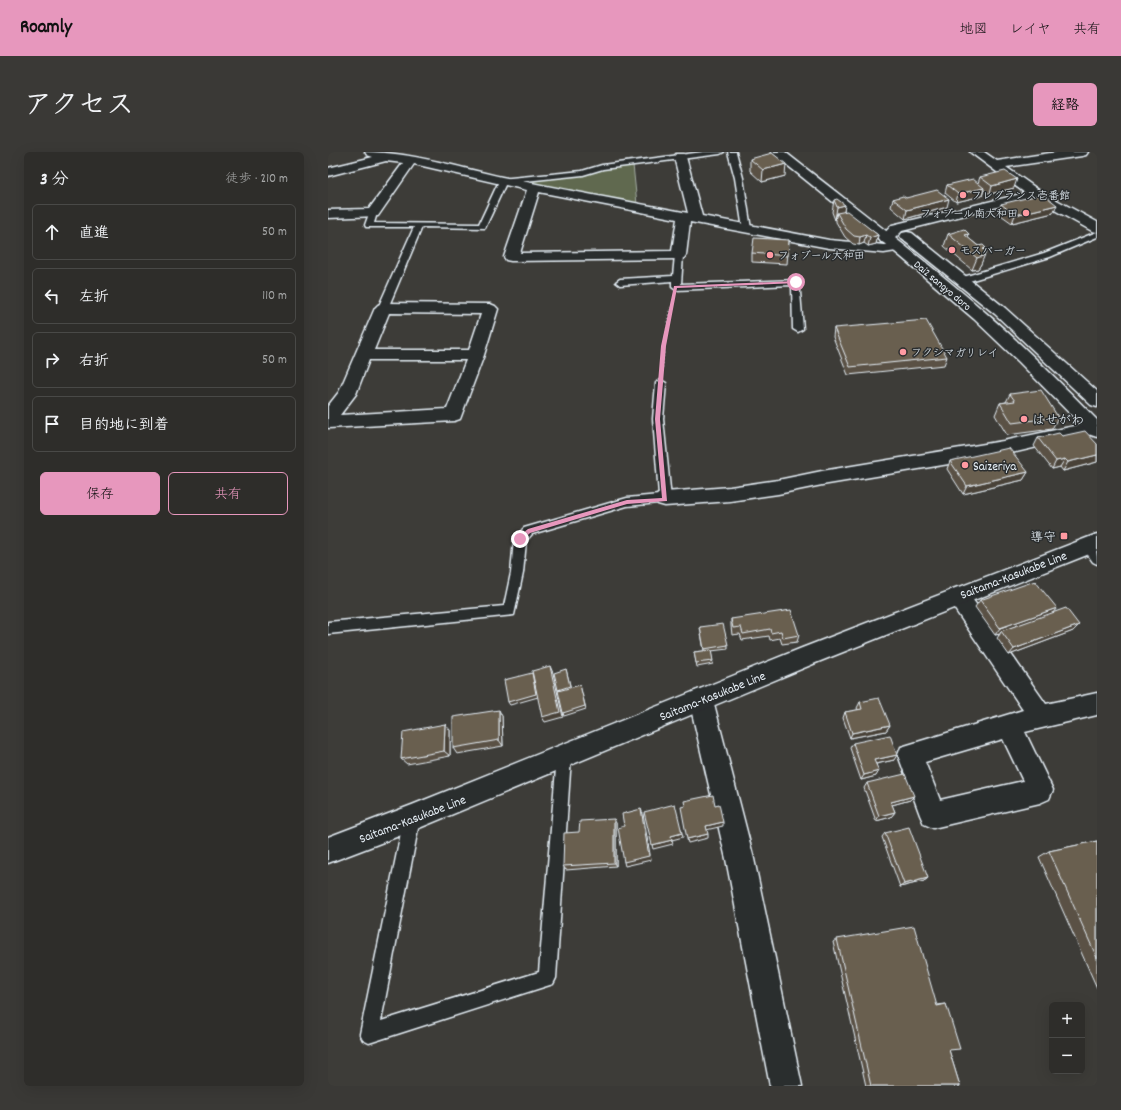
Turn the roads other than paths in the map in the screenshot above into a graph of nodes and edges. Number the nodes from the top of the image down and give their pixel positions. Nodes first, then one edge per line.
1 (371, 152) edge
2 (720, 152) edge
3 (732, 152) edge
4 (777, 152) edge
5 (798, 152) edge
6 (976, 152) edge
7 (1082, 152) edge
8 (386, 157) junction
9 (680, 157) junction
10 (411, 160) junction
11 (995, 166) junction
12 (328, 172) edge
13 (503, 181) junction
14 (534, 187) junction
15 (1035, 194) junction
16 (373, 213) junction
17 (328, 214) edge
18 (690, 218) junction
19 (888, 221) junction
20 (419, 225) junction
21 (1097, 228) edge
22 (747, 230) junction
23 (1097, 234) edge
24 (891, 243) junction
25 (680, 255) junction
26 (963, 280) junction
27 (620, 282) dead end
28 (676, 283) junction
29 (383, 308) junction
30 (798, 329) dead end
31 (364, 355) junction
32 (476, 355) junction
33 (661, 383) road end
34 (1097, 401) edge
35 (328, 418) edge
36 (328, 422) edge
37 (1095, 429) edge
38 (665, 500) junction
39 (1094, 549) edge
40 (958, 596) junction
41 (328, 628) edge
42 (701, 700) junction
43 (1097, 704) edge
44 (1041, 716) junction
45 (1009, 726) junction
46 (564, 757) junction
47 (412, 818) junction
48 (328, 850) edge
49 (786, 1086) edge

1 - 8 street
2 - 9 lane
3 - 22 lane
4 - 24 street, Dai2 sangyo doro
5 - 19 street, Dai2 sangyo doro
6 - 11 street
7 - 11 street
8 - 10 street
8 - 12 street
9 - 13 lane
9 - 18 street
10 - 13 street
10 - 16 street
11 - 15 street
13 - 14 street
13 - 20 lane
14 - 18 street
14 - 25 street
15 - 19 street
15 - 21 street
16 - 17 street
16 - 20 lane
18 - 22 street
18 - 25 street
19 - 24 street
19 - 26 street, Dai2 sangyo doro
20 - 29 lane
22 - 24 street
23 - 26 lane
24 - 37 street, Dai2 sangyo doro
25 - 28 lane
26 - 34 street, Dai2 sangyo doro
27 - 28 lane
28 - 30 lane
29 - 31 street
29 - 32 street
31 - 32 street
31 - 35 street
32 - 36 street
33 - 38 lane
37 - 38 street
38 - 41 lane
39 - 40 street, Saitama-Kasukabe Line
40 - 42 street, Saitama-Kasukabe Line
40 - 44 street
42 - 46 street, Saitama-Kasukabe Line
42 - 49 street
43 - 44 street
44 - 45 street
45 - 45 street
46 - 47 street, Saitama-Kasukabe Line
46 - 47 lane
47 - 48 street, Saitama-Kasukabe Line

